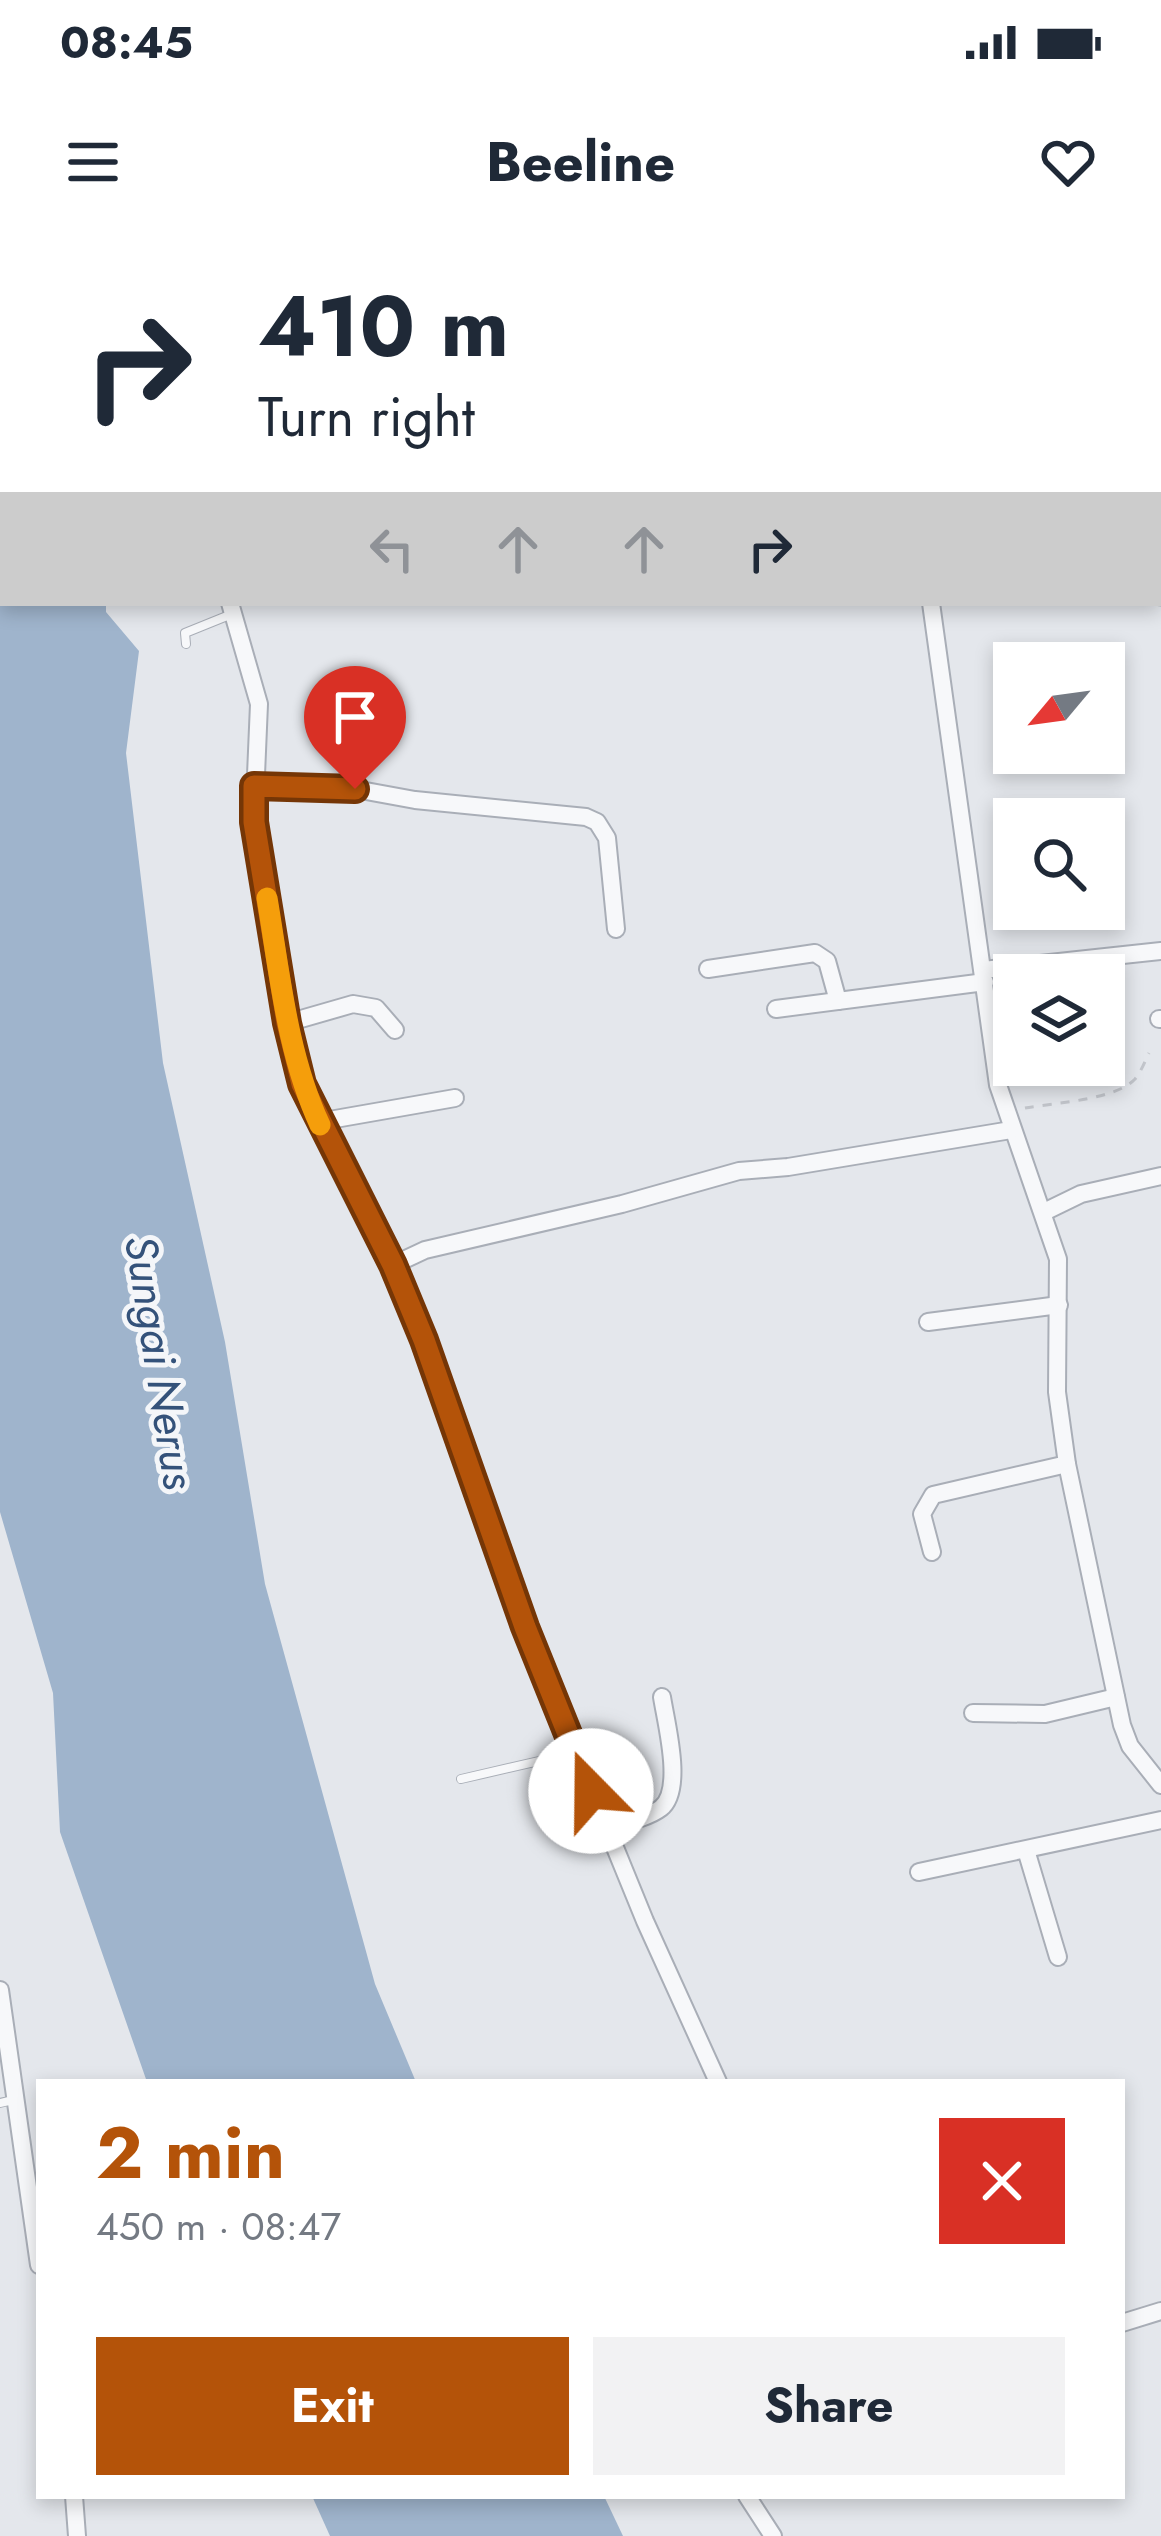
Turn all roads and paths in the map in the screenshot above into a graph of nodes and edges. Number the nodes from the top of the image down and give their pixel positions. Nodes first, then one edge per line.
1 (931, 606) edge
2 (232, 608) edge
3 (186, 644) dead end
4 (254, 786) junction
5 (616, 928) dead end
6 (1161, 951) edge
7 (708, 969) dead end
8 (984, 976) junction
9 (838, 1001) junction
10 (776, 1009) dead end
11 (287, 1023) junction
12 (395, 1030) dead end
13 (1149, 1053) dead end
14 (455, 1097) dead end
15 (1005, 1111) junction
16 (318, 1122) junction
17 (1011, 1130) junction
18 (1161, 1176) edge
19 (1044, 1212) junction
20 (393, 1265) junction
21 (1059, 1305) junction
22 (928, 1322) dead end
23 (1067, 1464) junction
24 (932, 1552) dead end
25 (662, 1697) dead end
26 (1116, 1697) junction
27 (973, 1713) dead end
28 (576, 1753) junction
29 (461, 1779) dead end
30 (1161, 1785) edge
31 (1161, 1820) edge
32 (607, 1828) junction
33 (1026, 1850) junction
34 (919, 1873) dead end
35 (1058, 1957) dead end
36 (0, 1990) edge
37 (5, 2075) edge
38 (717, 2079) edge
39 (6, 2102) edge
40 (36, 2250) edge
41 (1161, 2312) edge
42 (1125, 2322) edge
43 (74, 2499) edge
44 (749, 2499) edge
45 (77, 2536) edge
46 (773, 2536) edge

1 - 8 street
2 - 3 lane
2 - 4 street
4 - 5 street
4 - 11 street
6 - 8 street
7 - 9 street
8 - 9 street
8 - 15 street
9 - 10 street
11 - 12 street
11 - 16 street
13 - 15 path
14 - 16 street
15 - 17 street
16 - 20 street
17 - 19 street
17 - 20 street
18 - 19 street
19 - 21 street
20 - 28 street
21 - 22 street
21 - 23 street
23 - 24 street
23 - 26 street
25 - 32 street
26 - 27 street
26 - 30 street
28 - 29 lane
28 - 32 street
31 - 33 street
32 - 38 street
33 - 34 street
33 - 35 street
36 - 37 street
37 - 39 street
39 - 40 street
41 - 42 street
43 - 45 street
44 - 46 street

